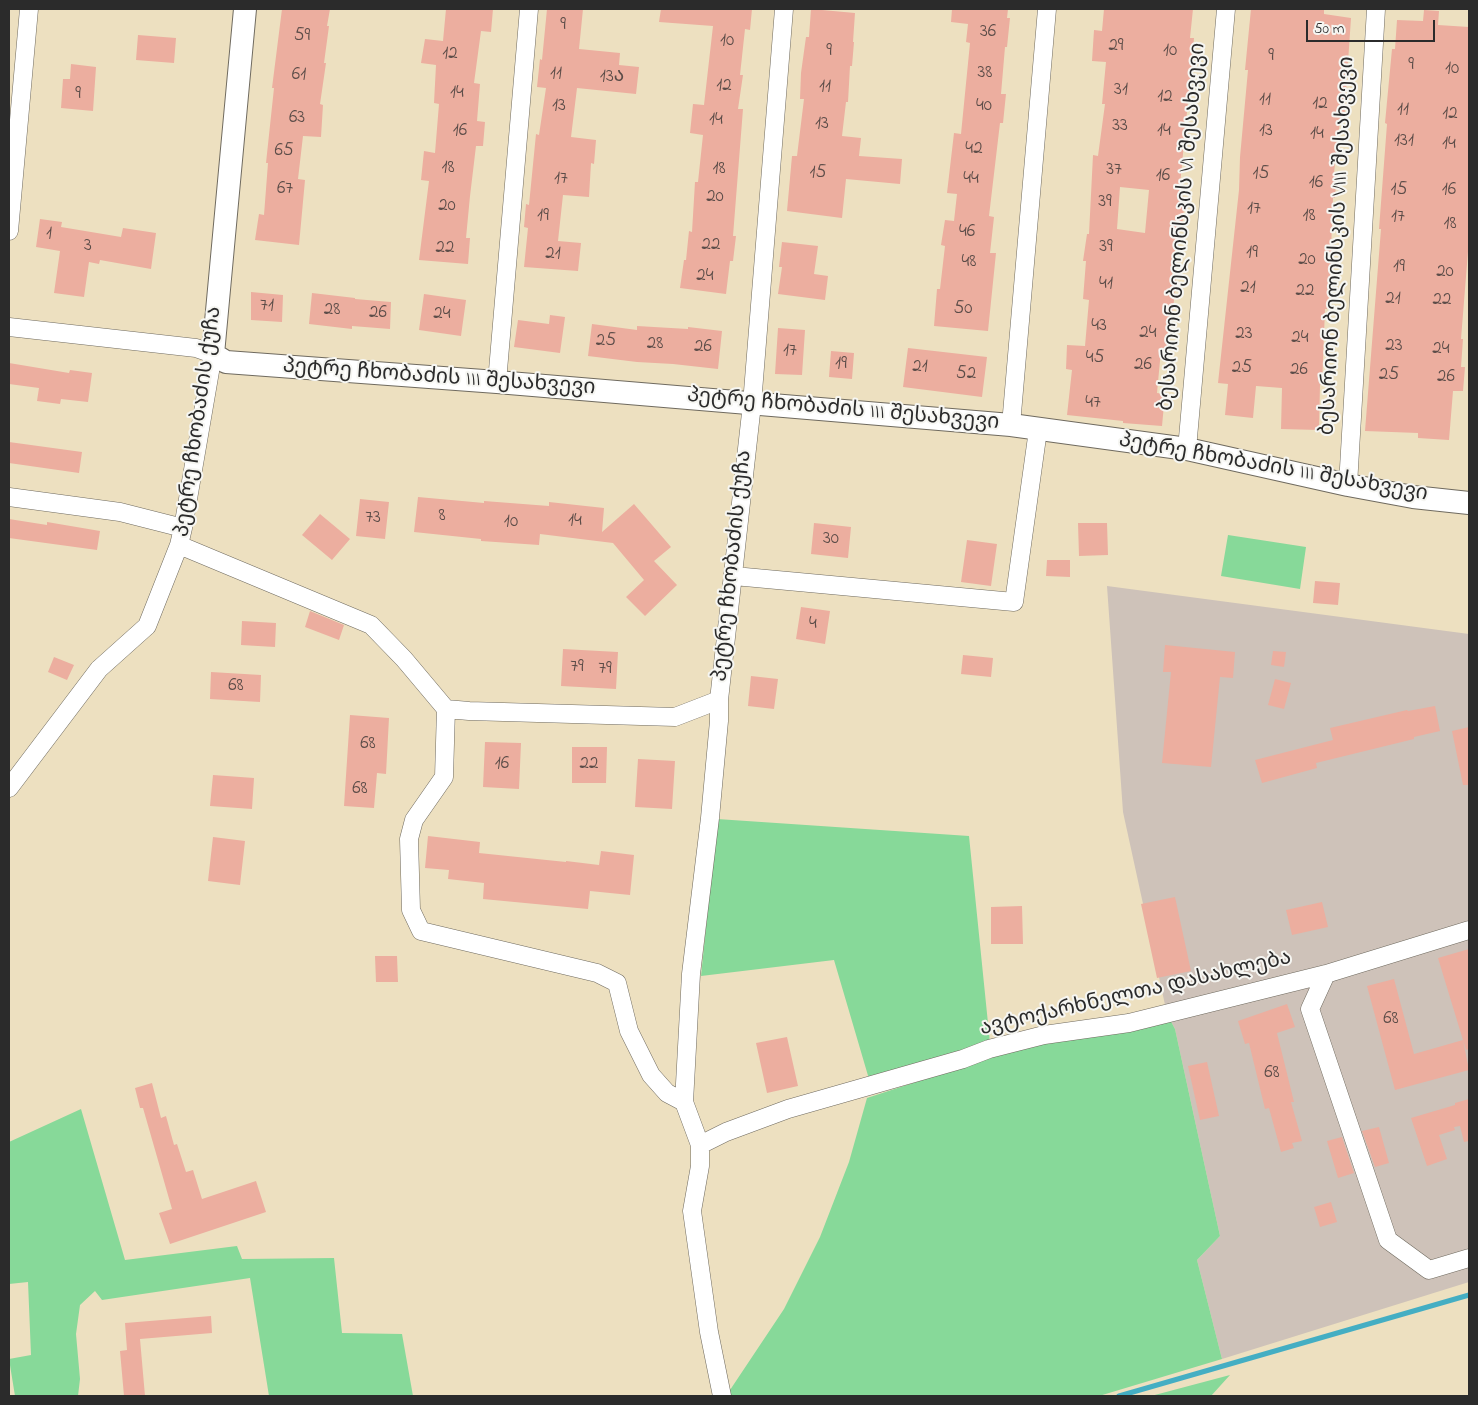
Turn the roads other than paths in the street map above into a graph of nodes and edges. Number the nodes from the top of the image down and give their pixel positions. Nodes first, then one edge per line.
1 (29, 9) edge
2 (245, 9) edge
3 (529, 9) edge
4 (784, 9) edge
5 (1047, 9) edge
6 (1226, 9) edge
7 (1376, 9) edge
8 (9, 231) edge
9 (9, 327) edge
10 (213, 354) junction
11 (497, 382) junction
12 (752, 404) junction
13 (1010, 426) junction
14 (1038, 430) junction
15 (1187, 449) junction
16 (1348, 485) junction
17 (9, 497) edge
18 (1469, 503) edge
19 (181, 536) junction
20 (734, 576) junction
21 (719, 700) junction
22 (446, 709) junction
23 (9, 788) edge
24 (1469, 930) edge
25 (1326, 974) junction
26 (684, 1102) junction
27 (700, 1145) junction
28 (1469, 1258) edge
29 (722, 1396) edge

1 - 8 street
2 - 10 street, პეტრე ჩხობაძის ქუჩა
3 - 11 street
4 - 12 street, პეტრე ჩხობაძის ქუჩა
5 - 13 street
6 - 15 street, ბესარიონ ბელინსკის VI შესახვევი
7 - 16 street, ბესარიონ ბელინსკის VIII შესახვევი
9 - 10 street
10 - 11 street, პეტრე ჩხობაძის III შესახვევი
10 - 19 street, პეტრე ჩხობაძის ქუჩა
11 - 12 street, პეტრე ჩხობაძის III შესახვევი
12 - 13 street, პეტრე ჩხობაძის III შესახვევი
12 - 20 street, პეტრე ჩხობაძის ქუჩა
13 - 14 street, პეტრე ჩხობაძის III შესახვევი
14 - 15 street, პეტრე ჩხობაძის III შესახვევი
14 - 20 street
15 - 16 street, პეტრე ჩხობაძის III შესახვევი
16 - 18 street, პეტრე ჩხობაძის III შესახვევი
17 - 19 street
19 - 22 street, პეტრე ჩხობაძის ქუჩა
19 - 23 street
20 - 21 street, პეტრე ჩხობაძის ქუჩა
21 - 22 street, პეტრე ჩხობაძის ქუჩა
21 - 26 street
22 - 26 street
24 - 25 street, ავტოქარხნელთა დასახლება
25 - 27 street, ავტოქარხნელთა დასახლება
25 - 28 street
26 - 27 street
27 - 29 street

